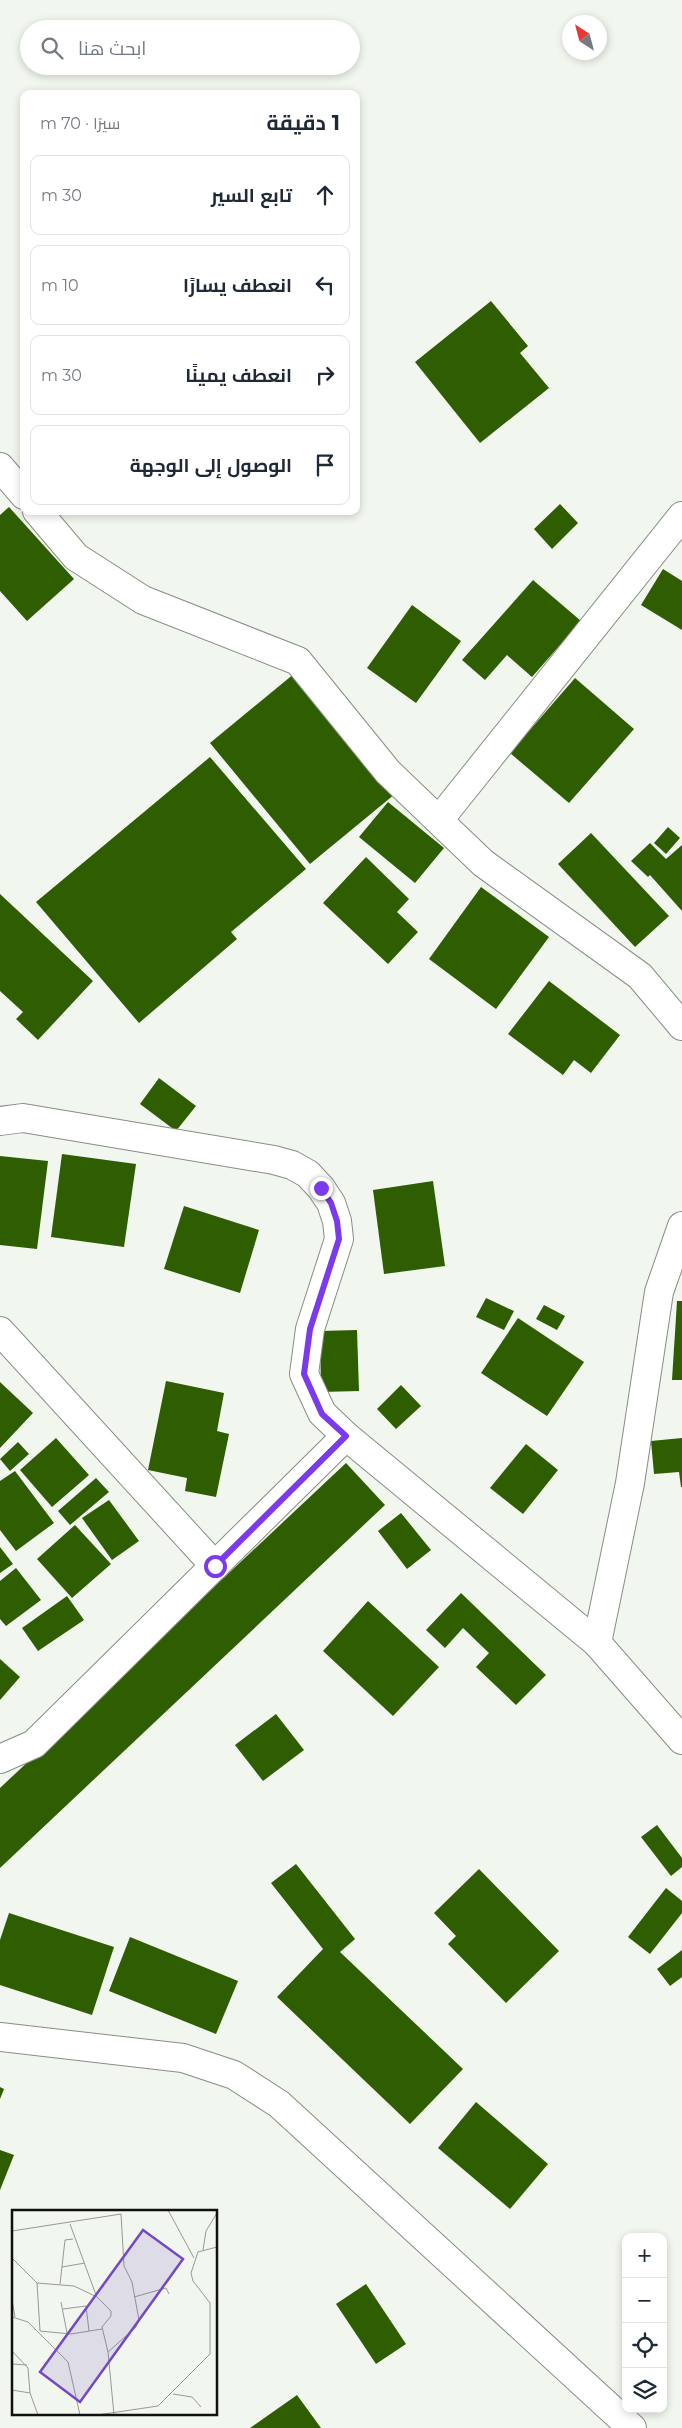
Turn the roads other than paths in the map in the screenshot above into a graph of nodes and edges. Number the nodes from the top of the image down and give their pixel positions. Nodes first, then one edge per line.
1 (0, 467) edge
2 (20, 490) edge
3 (40, 515) edge
4 (682, 516) edge
5 (439, 820) junction
6 (682, 1026) edge
7 (0, 1102) edge
8 (12, 1120) edge
9 (682, 1226) edge
10 (0, 1331) edge
11 (346, 1436) junction
12 (215, 1566) junction
13 (597, 1643) junction
14 (682, 1740) edge
15 (0, 1759) edge
16 (0, 2037) edge
17 (632, 2428) edge

1 - 2 street
3 - 5 street
4 - 5 street
5 - 6 street
7 - 8 street
8 - 11 street
9 - 13 street
10 - 12 street
11 - 12 street
11 - 13 street
12 - 15 street
13 - 14 street
16 - 17 street

